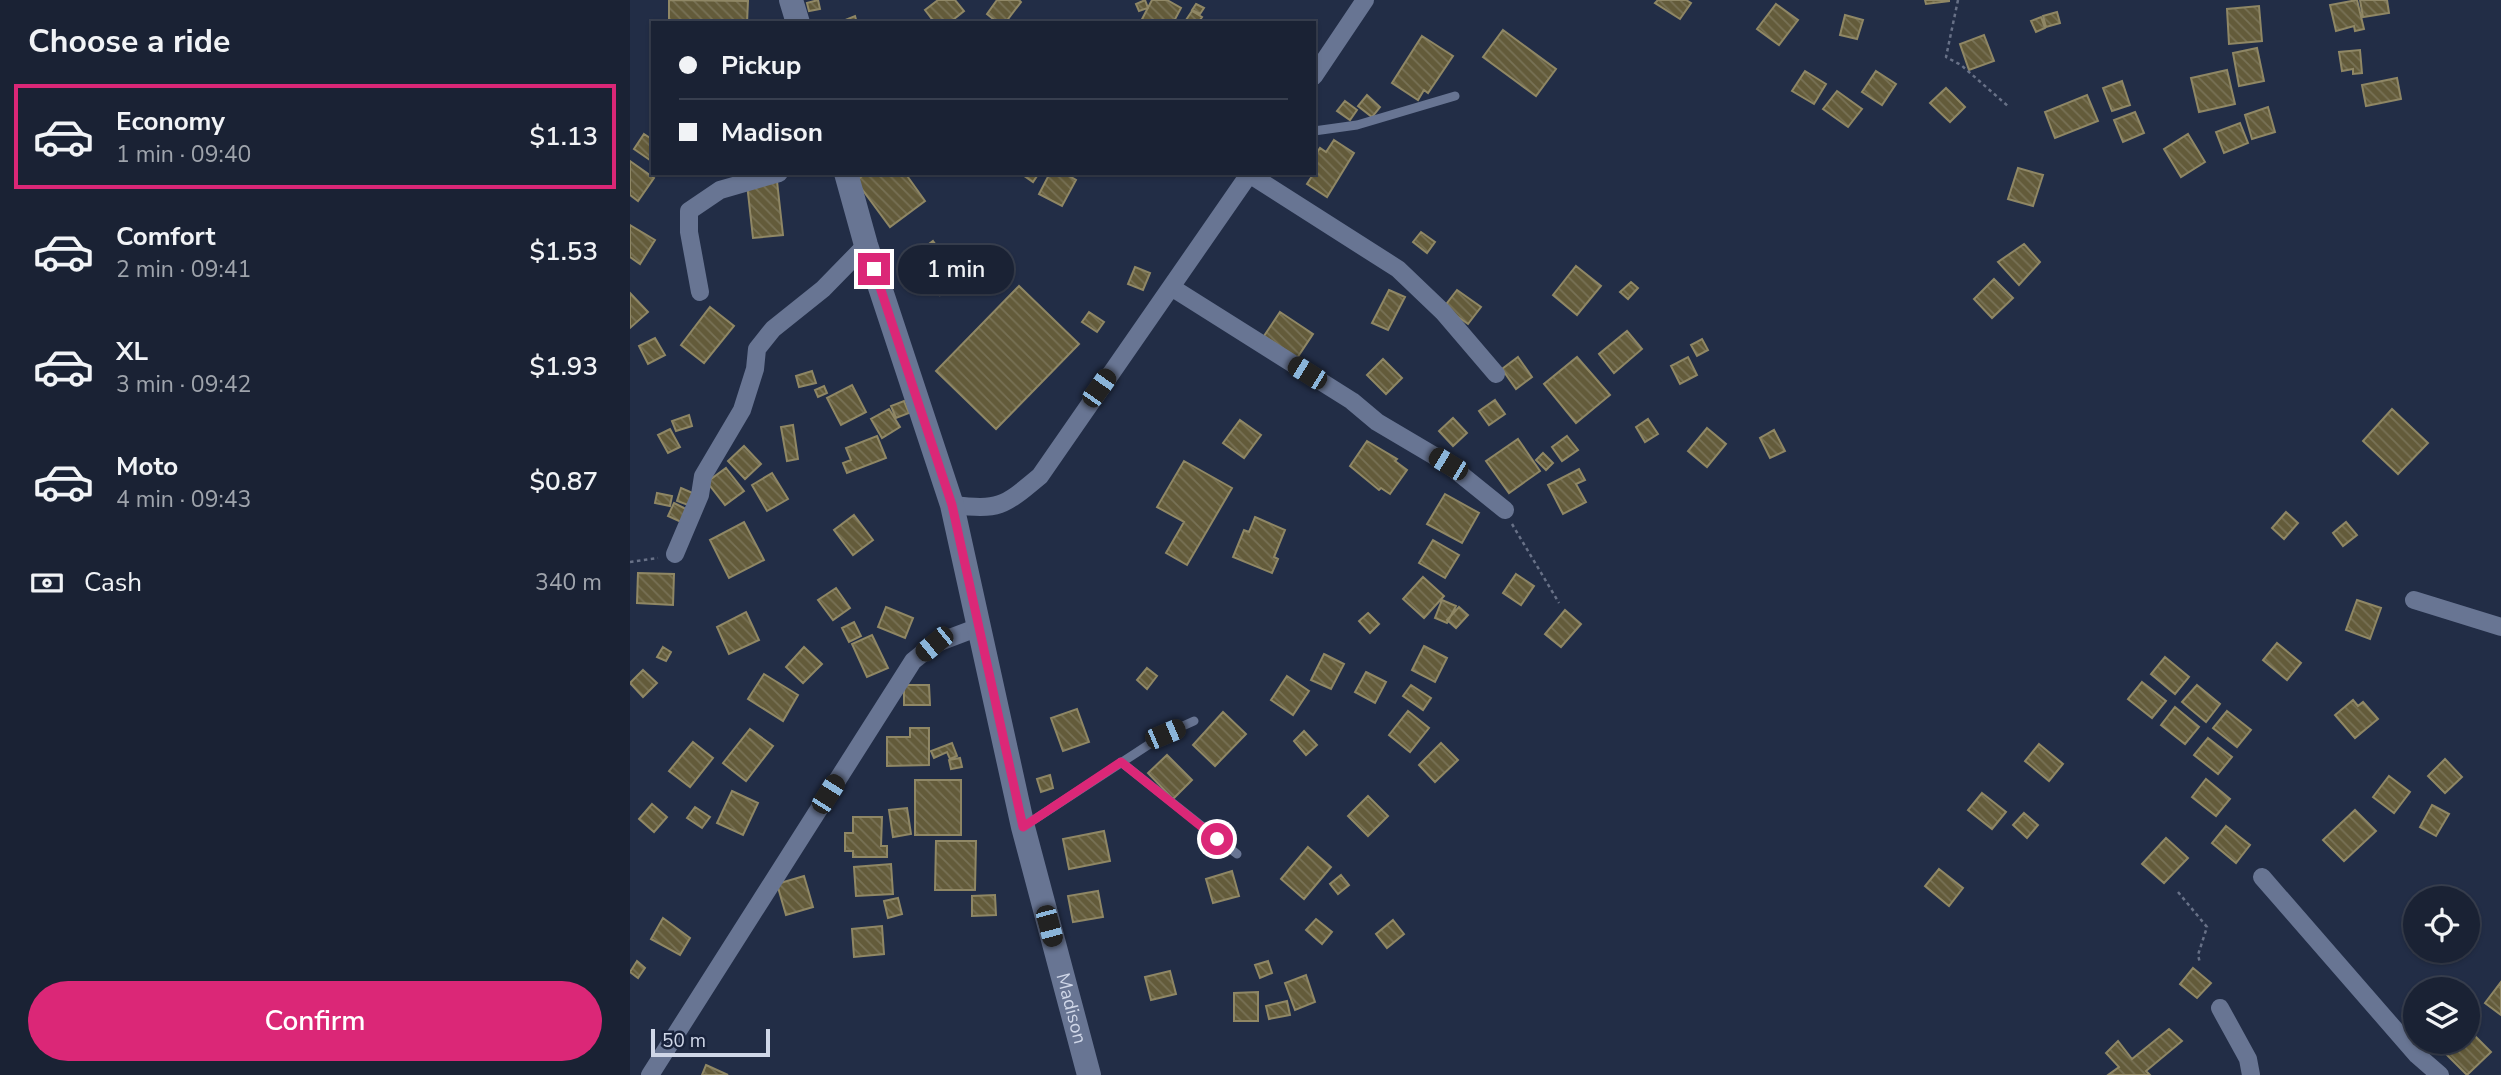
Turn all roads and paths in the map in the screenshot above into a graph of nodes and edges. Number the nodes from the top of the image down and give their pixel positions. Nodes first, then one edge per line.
1 (791, 0) edge
2 (1365, 0) edge
3 (1958, 0) edge
4 (797, 21) edge
5 (1316, 73) edge
6 (1455, 96) dead end
7 (2009, 107) dead end
8 (1316, 131) edge
9 (772, 175) edge
10 (847, 175) edge
11 (1248, 175) edge
12 (1251, 175) edge
13 (866, 245) junction
14 (1171, 287) junction
15 (700, 292) dead end
16 (1496, 374) dead end
17 (952, 505) junction
18 (1505, 510) joint
19 (675, 554) joint
20 (631, 564) edge
21 (2414, 600) dead end
22 (1559, 603) dead end
23 (979, 627) junction
24 (2501, 627) edge
25 (1195, 721) dead end
26 (1121, 762) junction
27 (1023, 827) junction
28 (1237, 854) dead end
29 (2262, 877) dead end
30 (2178, 892) dead end
31 (2200, 963) dead end
32 (2220, 1008) dead end
33 (650, 1075) edge
34 (1089, 1075) edge
35 (2251, 1075) edge
36 (2440, 1075) edge

1 - 4 street
2 - 5 street
3 - 7 path
6 - 8 lane
9 - 15 street
10 - 13 street, Madison
11 - 14 street
12 - 16 street
13 - 17 street, Madison
13 - 19 street
14 - 17 street
14 - 18 street
17 - 23 street, Madison
18 - 22 path
19 - 20 path
21 - 24 street
23 - 27 street, Madison
23 - 33 street
25 - 26 lane
26 - 27 lane
26 - 28 lane
27 - 34 street, Madison
29 - 36 street
30 - 31 path
32 - 35 street

